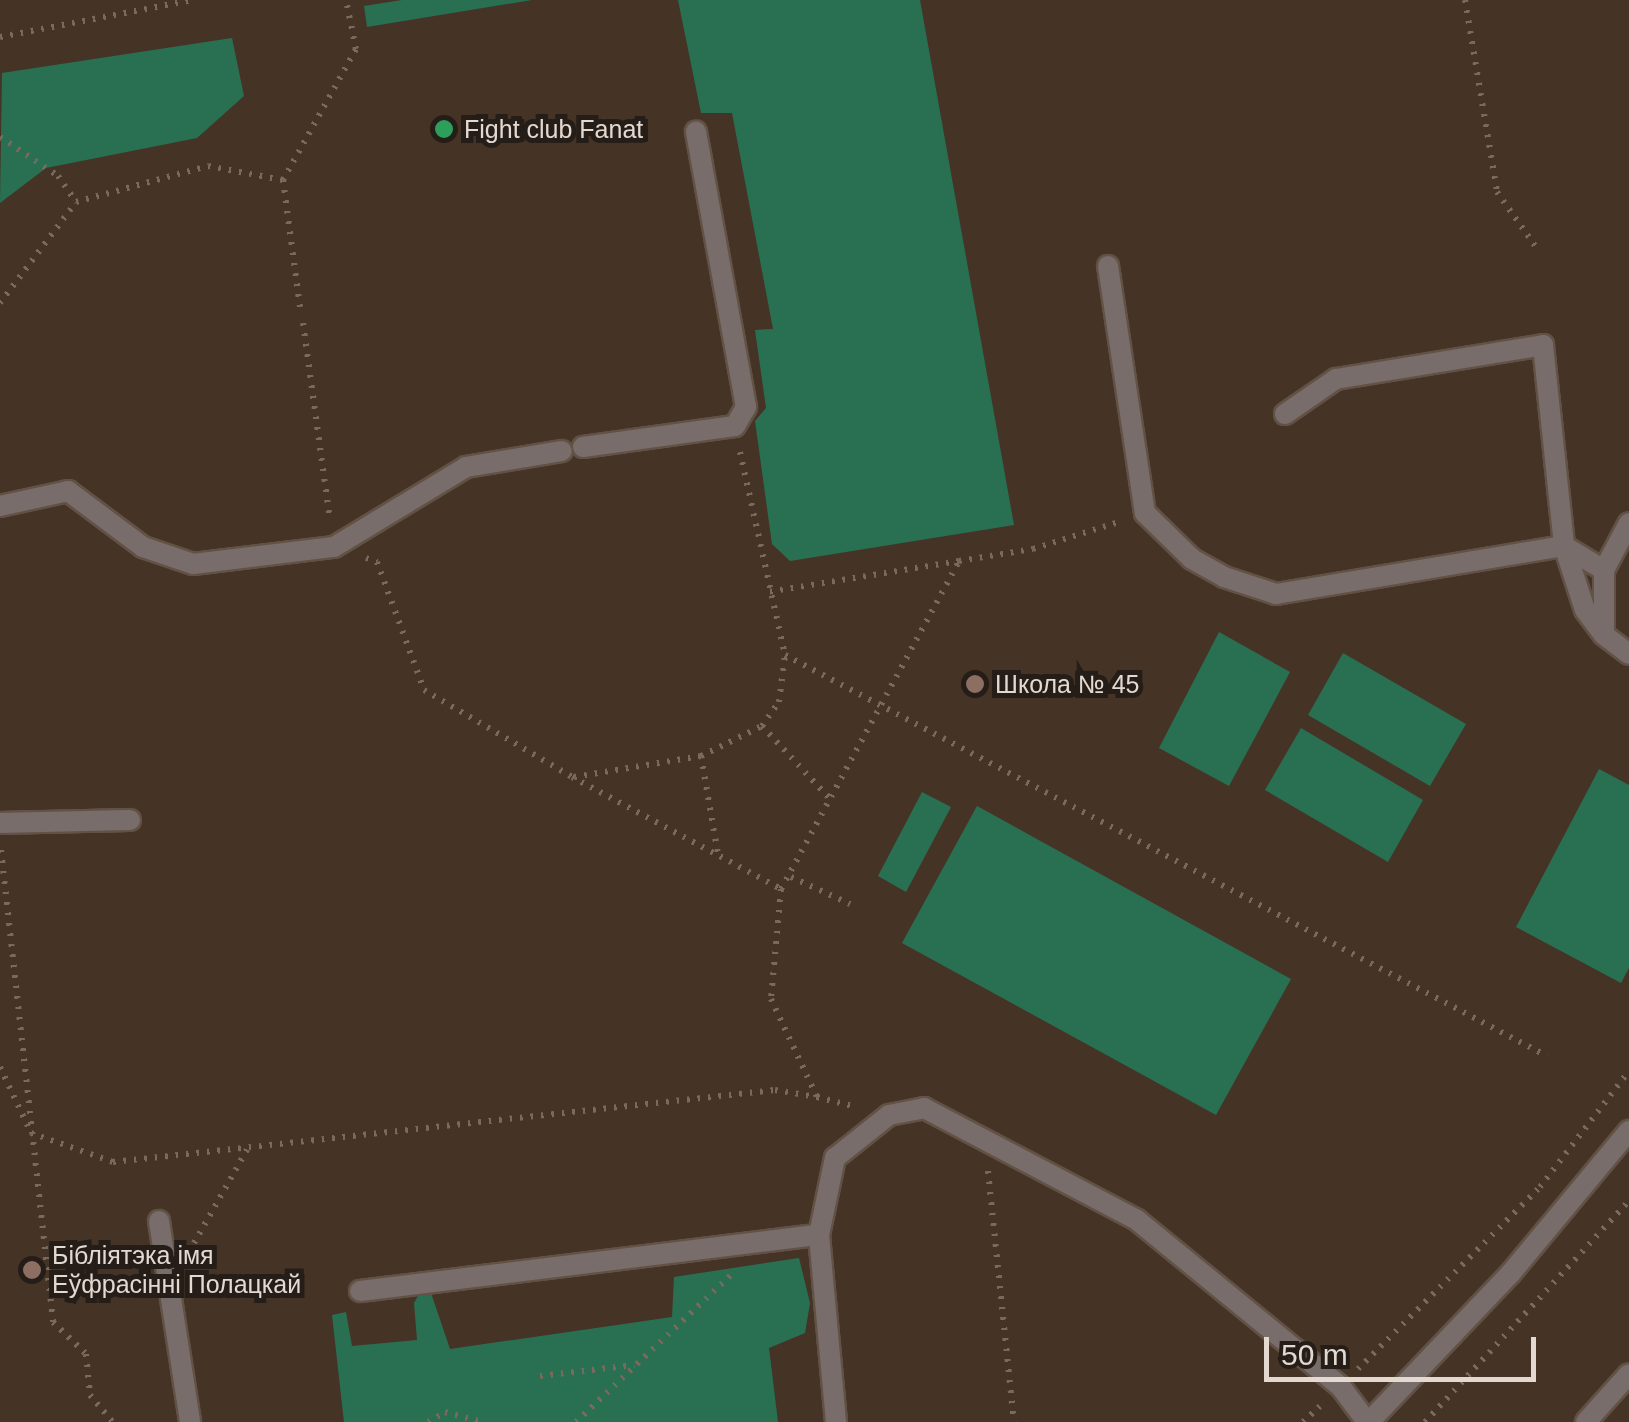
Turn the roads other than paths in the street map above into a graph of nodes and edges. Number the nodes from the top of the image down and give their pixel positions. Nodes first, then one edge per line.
1 (696, 130) dead end
2 (1108, 266) dead end
3 (1285, 414) dead end
4 (0, 506) edge
5 (1629, 523) edge
6 (1564, 546) junction
7 (1604, 570) junction
8 (1604, 635) junction
9 (1629, 654) edge
10 (130, 820) dead end
11 (2, 823) edge
12 (1629, 1131) edge
13 (160, 1221) dead end
14 (819, 1234) junction
15 (360, 1291) dead end
16 (1629, 1374) edge
17 (190, 1422) edge
18 (836, 1422) edge
19 (1368, 1422) edge
20 (1586, 1422) edge

1 - 4 street
2 - 6 street
3 - 6 street
5 - 7 street
6 - 7 street
6 - 8 street
7 - 8 street
8 - 9 street
10 - 11 street
12 - 19 street
13 - 17 street
14 - 15 street
14 - 18 street
14 - 19 street
16 - 20 street

